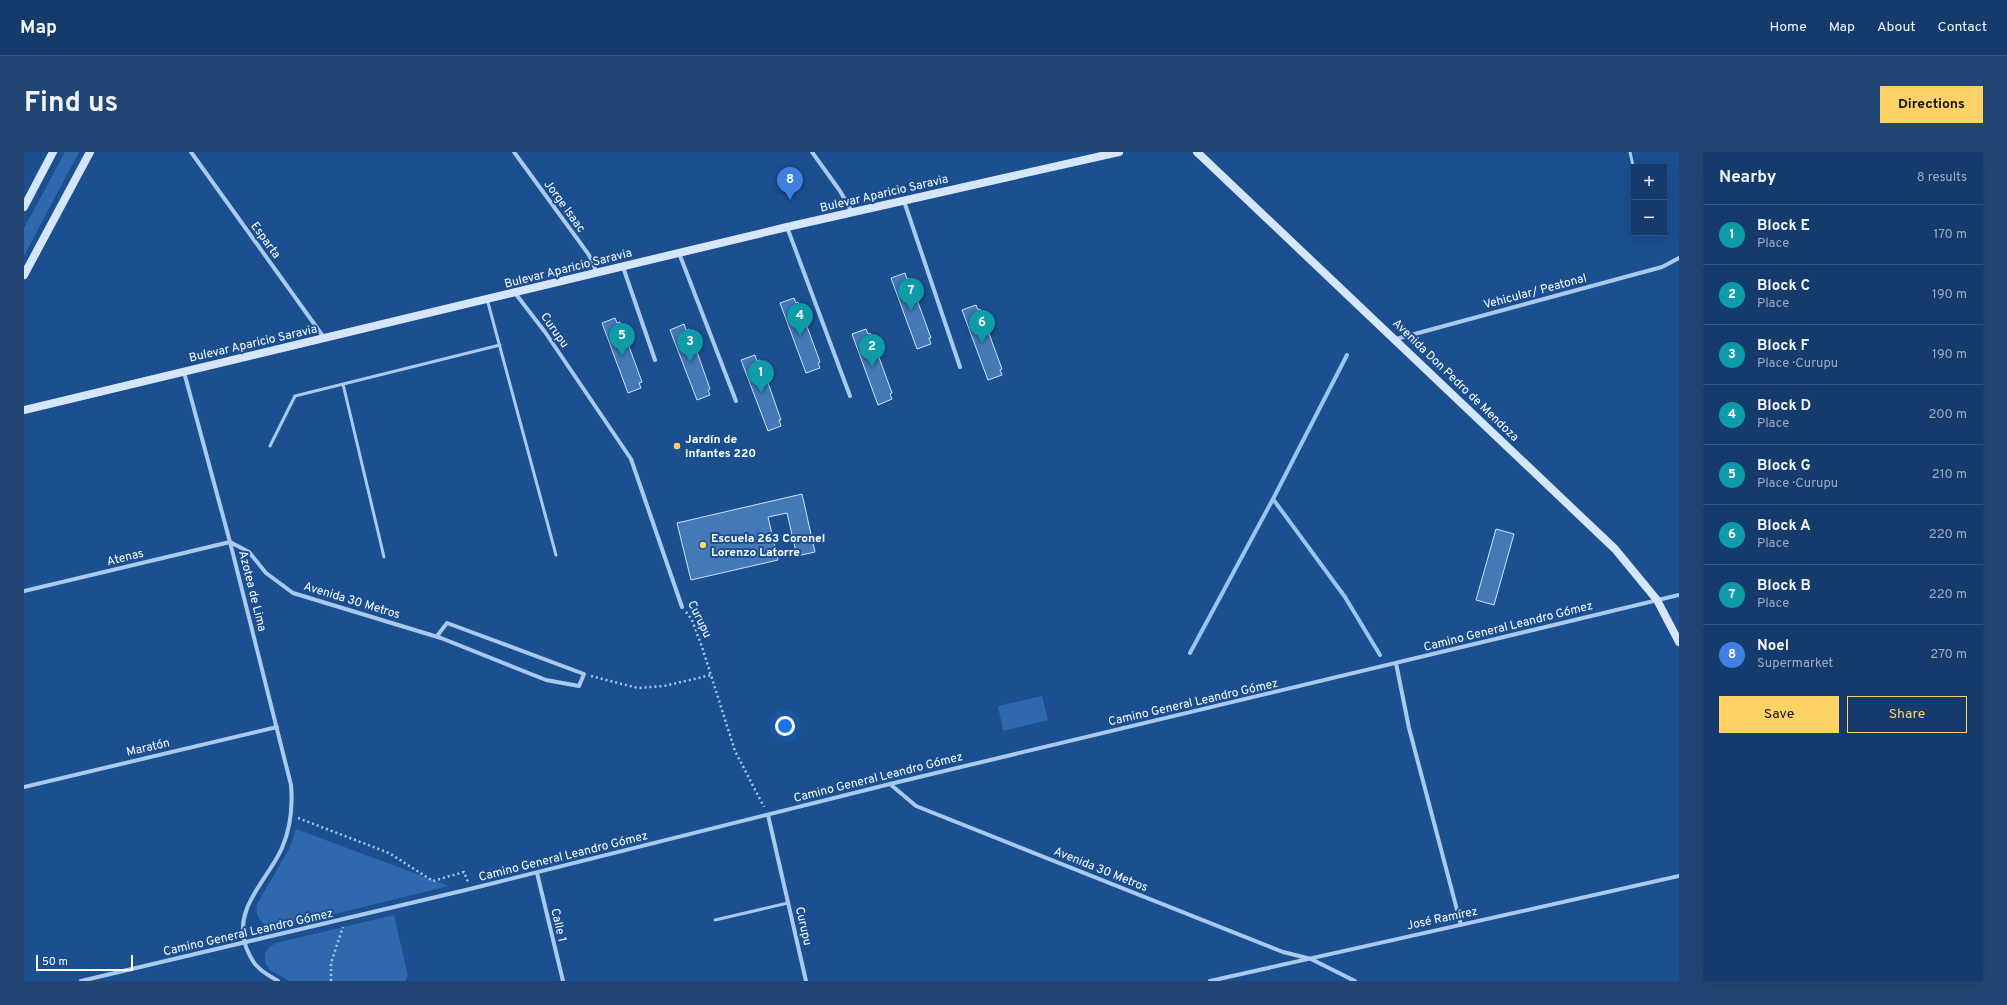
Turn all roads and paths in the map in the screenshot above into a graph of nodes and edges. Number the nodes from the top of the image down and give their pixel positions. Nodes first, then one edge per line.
1 (53, 152) edge
2 (90, 152) edge
3 (191, 152) edge
4 (514, 152) edge
5 (812, 152) edge
6 (1119, 152) edge
7 (1197, 152) edge
8 (1630, 152) edge
9 (1633, 164) edge
10 (904, 201) junction
11 (24, 207) edge
12 (852, 212) junction
13 (787, 227) junction
14 (680, 253) junction
15 (1679, 258) edge
16 (623, 266) junction
17 (597, 273) junction
18 (24, 275) edge
19 (515, 293) junction
20 (487, 299) junction
21 (325, 339) junction
22 (1396, 339) junction
23 (500, 345) junction
24 (655, 360) dead end
25 (960, 367) dead end
26 (184, 372) junction
27 (343, 384) junction
28 (850, 396) dead end
29 (736, 401) dead end
30 (24, 410) edge
31 (270, 446) dead end
32 (230, 542) junction
33 (556, 555) dead end
34 (384, 557) dead end
35 (24, 591) edge
36 (1679, 595) edge
37 (1657, 600) junction
38 (682, 607) joint
39 (437, 636) junction
40 (1679, 642) edge
41 (1396, 663) junction
42 (584, 674) junction
43 (711, 675) junction
44 (277, 727) junction
45 (890, 784) junction
46 (24, 787) edge
47 (768, 815) junction
48 (292, 816) junction
49 (537, 873) junction
50 (1679, 876) edge
51 (470, 889) junction
52 (788, 902) junction
53 (347, 919) junction
54 (715, 920) dead end
55 (1461, 925) junction
56 (244, 942) junction
57 (1311, 959) junction
58 (81, 981) edge
59 (278, 981) edge
60 (331, 981) edge
61 (563, 981) edge
62 (806, 981) edge
63 (1210, 981) edge
64 (1355, 981) edge

1 - 11 street
2 - 18 street
3 - 21 street, Esparta
4 - 17 street, Jorge Isaac
5 - 12 street
6 - 10 street, Bulevar Aparicio Saravia
7 - 22 street, Avenida Don Pedro de Mendoza
8 - 9 lane
10 - 12 street, Bulevar Aparicio Saravia
10 - 25 street
12 - 13 street, Bulevar Aparicio Saravia
13 - 14 street, Bulevar Aparicio Saravia
13 - 28 street
14 - 16 street, Bulevar Aparicio Saravia
14 - 29 street
15 - 22 street, Vehicular/ Peatonal
16 - 17 street, Bulevar Aparicio Saravia
16 - 24 street
17 - 19 street, Bulevar Aparicio Saravia
19 - 20 street, Bulevar Aparicio Saravia
19 - 38 street, Curupu
20 - 21 street, Bulevar Aparicio Saravia
20 - 23 lane
21 - 26 street, Bulevar Aparicio Saravia
22 - 37 street, Avenida Don Pedro de Mendoza
23 - 27 lane
23 - 33 lane
26 - 30 street, Bulevar Aparicio Saravia
26 - 32 street, Azotea de Lima
27 - 31 lane
27 - 34 lane
32 - 35 street, Atenas
32 - 39 street, Avenida 30 Metros
32 - 44 street, Azotea de Lima
36 - 37 street, Camino General Leandro Gómez
37 - 40 street, Avenida Don Pedro de Mendoza
37 - 41 street, Camino General Leandro Gómez
38 - 43 path, Curupu
39 - 42 street
39 - 42 street, Avenida 30 Metros
41 - 45 street, Camino General Leandro Gómez
41 - 55 street
42 - 43 path
43 - 47 path, Curupu
44 - 46 street, Maratón
44 - 48 street, Azotea de Lima
45 - 47 street, Camino General Leandro Gómez
45 - 57 street, Avenida 30 Metros
47 - 49 street, Camino General Leandro Gómez
47 - 52 street, Curupu
48 - 51 path
48 - 56 street, Azotea de Lima
49 - 51 street, Camino General Leandro Gómez
49 - 61 street, Calle 1
50 - 55 street, José Ramírez
51 - 53 street, Camino General Leandro Gómez
52 - 54 lane
52 - 62 street, Curupu
53 - 56 street, Camino General Leandro Gómez
53 - 60 path
55 - 57 street, José Ramírez
56 - 58 street, Camino General Leandro Gómez
56 - 59 street, Azotea de Lima
57 - 63 street, José Ramírez
57 - 64 street, Avenida 30 Metros

